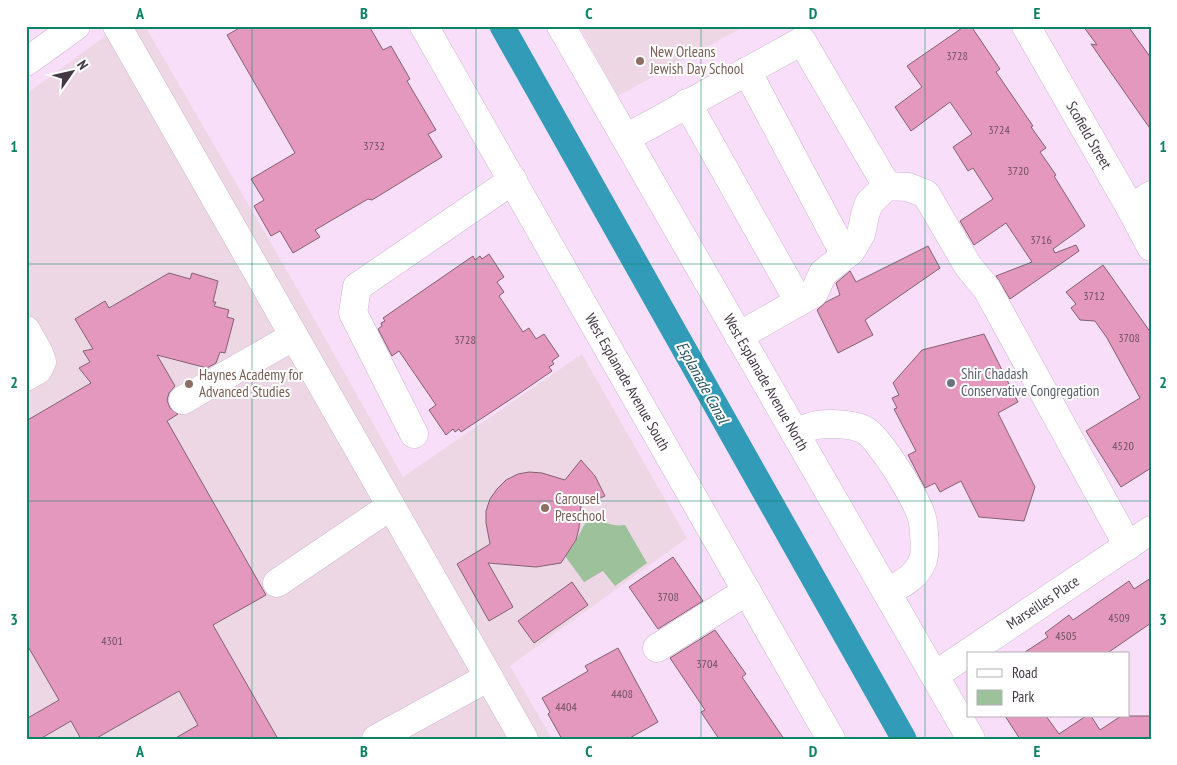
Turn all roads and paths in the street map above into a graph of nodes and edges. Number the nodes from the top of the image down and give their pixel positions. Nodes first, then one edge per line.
1 (76, 26) edge
2 (117, 26) edge
3 (424, 26) edge
4 (561, 26) edge
5 (1026, 26) edge
6 (26, 62) edge
7 (747, 71) junction
8 (687, 103) junction
9 (626, 138) junction
10 (512, 180) junction
11 (887, 186) junction
12 (1141, 202) edge
13 (1151, 246) edge
14 (845, 255) junction
15 (799, 302) junction
16 (26, 330) edge
17 (294, 336) junction
18 (739, 336) junction
19 (26, 377) edge
20 (183, 400) dead end
21 (795, 433) junction
22 (414, 434) dead end
23 (391, 506) junction
24 (1151, 530) edge
25 (1128, 546) junction
26 (277, 583) dead end
27 (747, 591) junction
28 (888, 592) junction
29 (657, 648) dead end
30 (969, 652) edge
31 (967, 654) edge
32 (935, 675) junction
33 (489, 677) junction
34 (829, 738) edge
35 (376, 739) edge
36 (524, 739) edge
37 (971, 739) edge

1 - 6 main road
2 - 17 main road
3 - 10 main road, West Esplanade Avenue South
4 - 9 main road, West Esplanade Avenue North
5 - 12 main road, Scofield Street
7 - 8 main road
7 - 11 main road
7 - 14 main road
8 - 9 main road
8 - 15 main road
9 - 18 main road, West Esplanade Avenue North
10 - 22 main road
10 - 27 main road, West Esplanade Avenue South
11 - 14 main road
11 - 25 main road
12 - 13 main road, Scofield Street
14 - 15 main road
15 - 18 main road
16 - 19 main road
17 - 20 main road
17 - 23 main road
18 - 21 main road, West Esplanade Avenue North
21 - 28 main road, West Esplanade Avenue North
21 - 28 main road
23 - 26 main road
23 - 33 main road
24 - 25 main road, Marseilles Place
25 - 30 main road, Marseilles Place
27 - 29 main road
27 - 34 main road, West Esplanade Avenue South
28 - 32 main road, West Esplanade Avenue North
31 - 32 main road, Marseilles Place
32 - 37 main road, West Esplanade Avenue North
33 - 35 main road
33 - 36 main road

